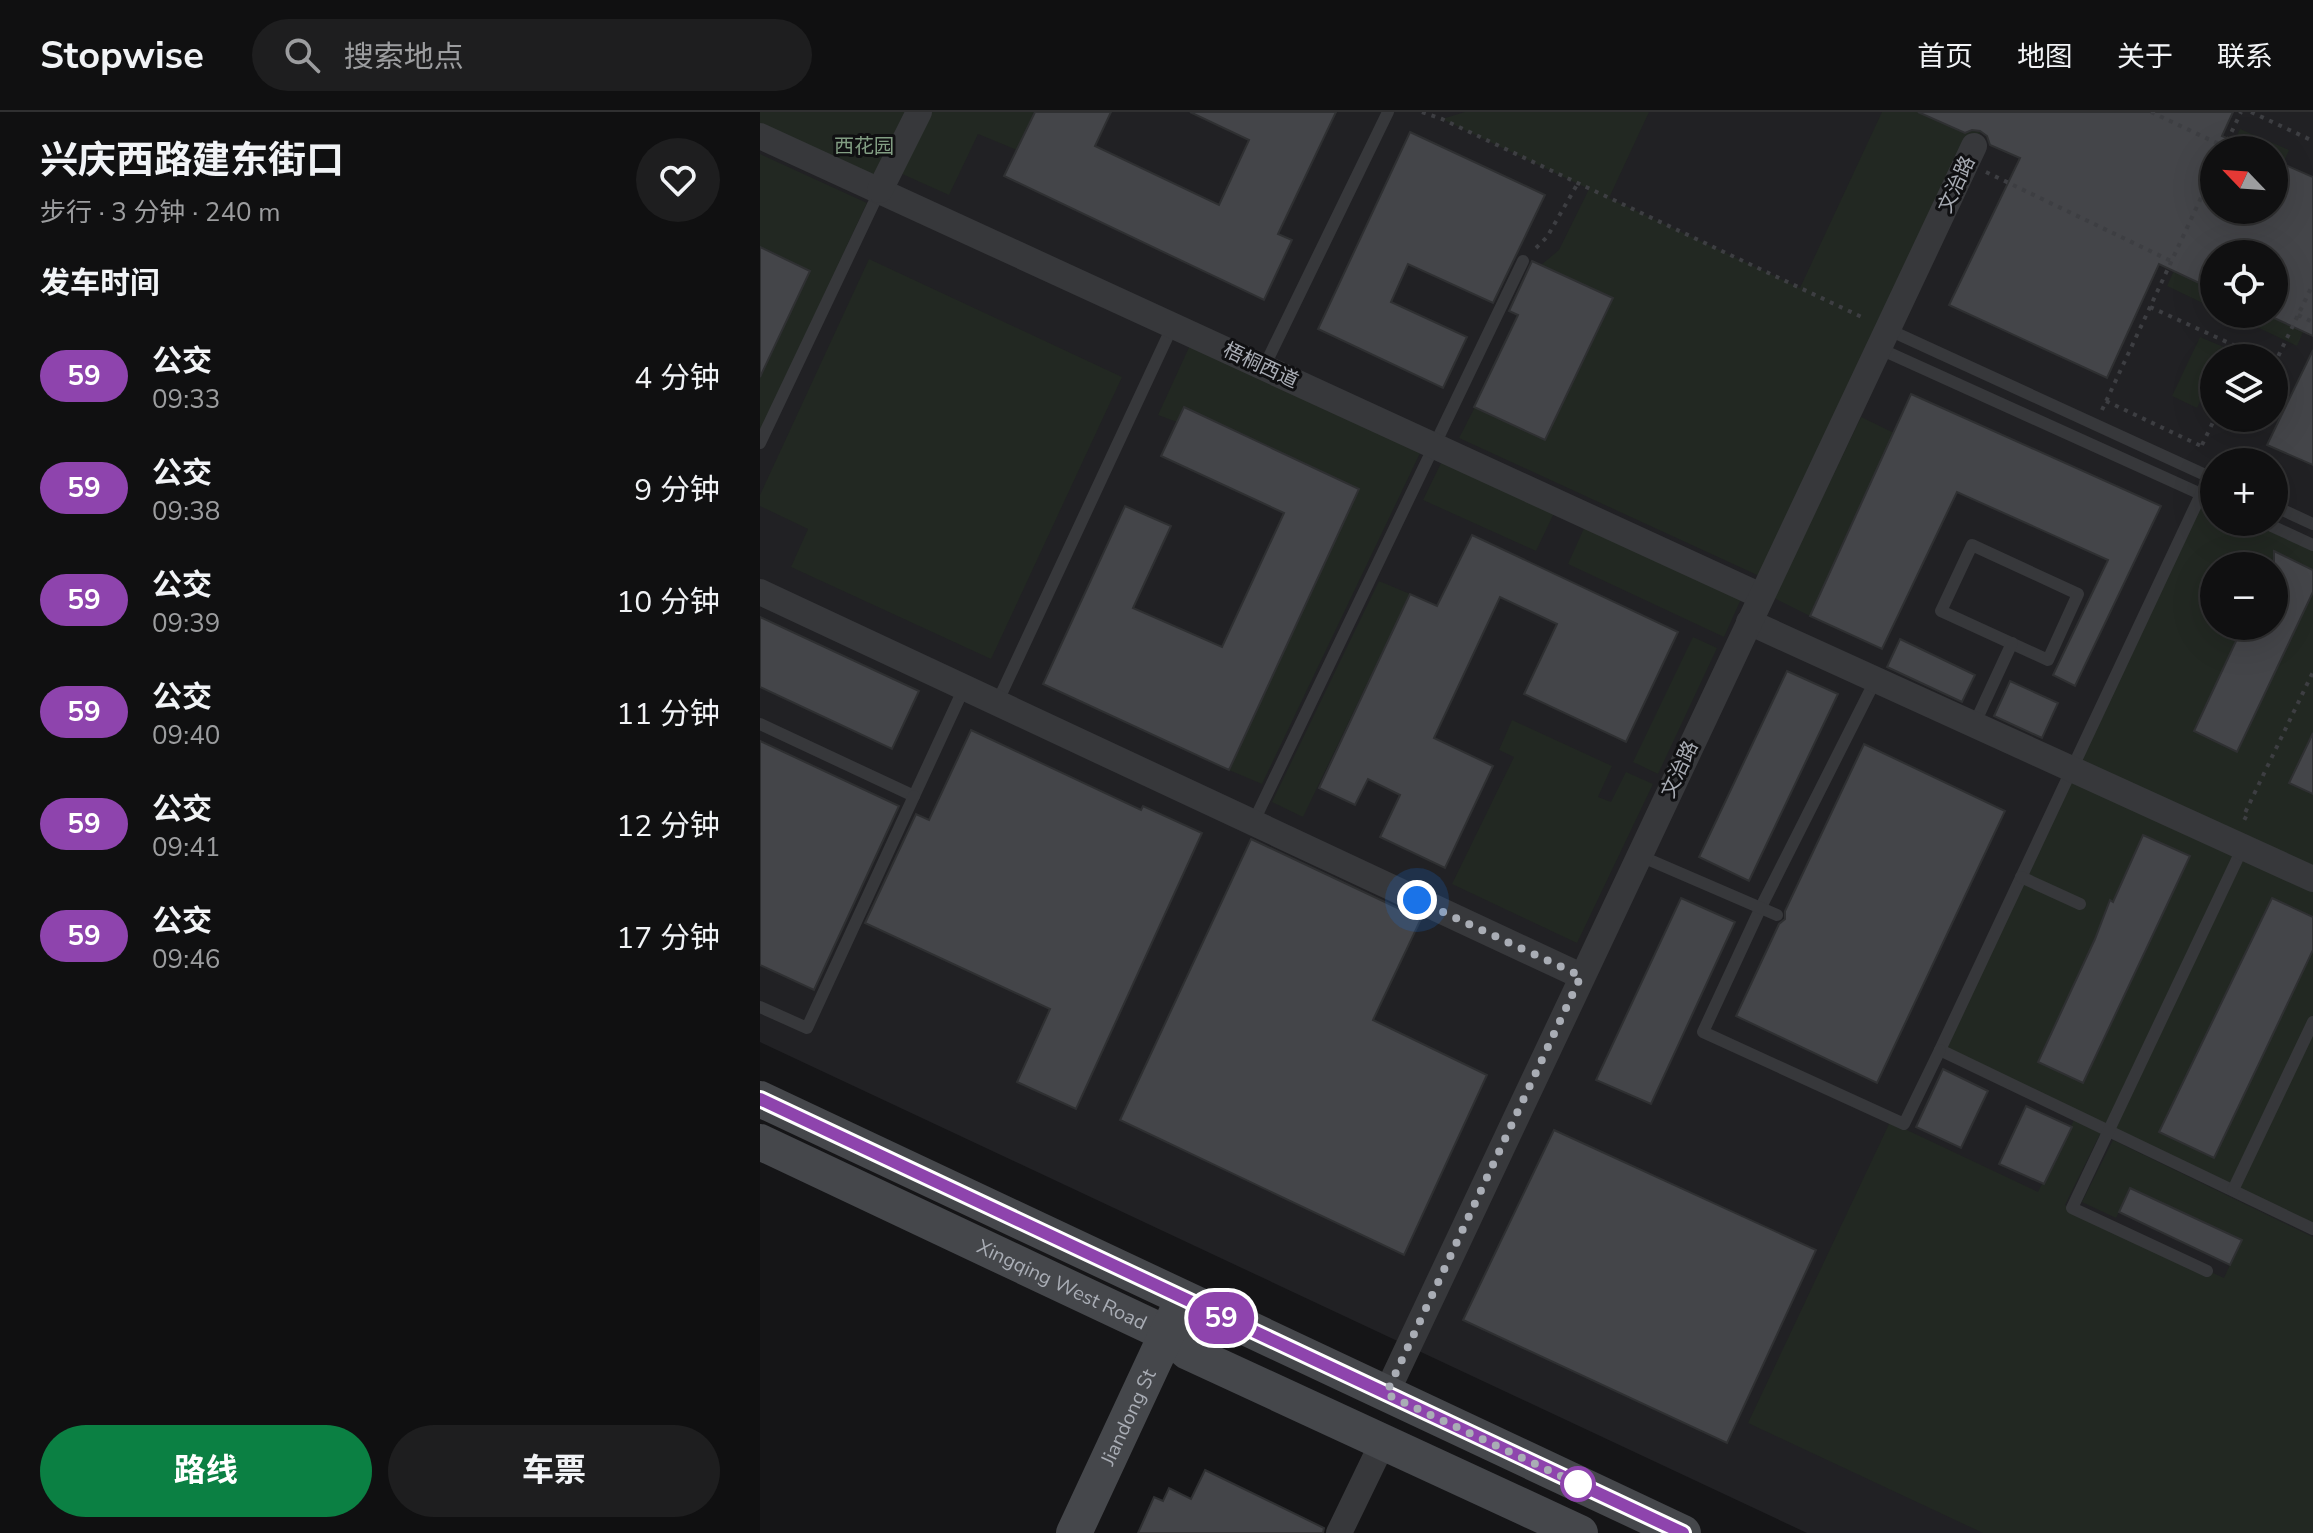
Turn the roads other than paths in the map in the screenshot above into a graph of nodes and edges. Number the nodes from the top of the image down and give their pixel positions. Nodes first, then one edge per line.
1 (919, 112) edge
2 (1388, 112) edge
3 (760, 136) edge
4 (1970, 154) road end
5 (880, 190) junction
6 (1523, 261) road end
7 (1174, 324) junction
8 (1882, 339) junction
9 (1264, 367) junction
10 (760, 443) edge
11 (1433, 446) junction
12 (2200, 473) edge
13 (2200, 493) edge
14 (2288, 512) edge
15 (2200, 513) edge
16 (2313, 524) edge
17 (2288, 534) edge
18 (2313, 545) edge
19 (760, 592) edge
20 (1761, 596) junction
21 (1749, 622) junction
22 (2012, 643) junction
23 (1875, 681) junction
24 (964, 688) junction
25 (997, 703) junction
26 (760, 724) edge
27 (1974, 725) junction
28 (2071, 769) junction
29 (914, 796) junction
30 (1253, 823) junction
31 (2243, 847) junction
32 (1638, 855) junction
33 (2021, 877) junction
34 (2313, 879) edge
35 (2080, 904) dead end
36 (1761, 907) junction
37 (1777, 915) dead end
38 (1581, 976) junction
39 (760, 1007) edge
40 (2313, 1022) edge
41 (1940, 1050) junction
42 (760, 1099) edge
43 (2109, 1131) junction
44 (760, 1142) edge
45 (2233, 1190) junction
46 (2313, 1229) edge
47 (2207, 1271) dead end
48 (1182, 1300) junction
49 (1167, 1334) junction
50 (1386, 1394) junction
51 (1383, 1442) junction
52 (1074, 1533) edge
53 (1339, 1533) edge
54 (1580, 1533) edge
55 (1683, 1533) edge

1 - 5 street
2 - 9 lane
3 - 5 street, 梧桐西道
4 - 8 street, 文治路
5 - 7 street, 梧桐西道
5 - 10 lane
6 - 11 lane
7 - 9 street, 梧桐西道
7 - 25 lane
8 - 12 lane
8 - 13 lane
8 - 20 street, 文治路
9 - 11 street, 梧桐西道
11 - 20 street, 梧桐西道
11 - 30 lane
14 - 16 lane
15 - 28 lane
17 - 18 lane
19 - 24 street
20 - 21 street, 文治路
21 - 23 street
21 - 32 street, 文治路
22 - 22 lane
22 - 27 lane
23 - 27 street
23 - 36 lane
24 - 25 street
24 - 29 lane
25 - 30 street
26 - 29 lane
27 - 28 street
28 - 31 street
28 - 33 lane
29 - 39 lane
30 - 38 street
31 - 34 street
31 - 43 lane
32 - 36 lane
32 - 38 street, 文治路
33 - 35 lane
33 - 41 lane
36 - 37 lane
36 - 41 lane
38 - 50 street, 文治路
40 - 45 lane
41 - 43 lane
42 - 48 main road, Xingqing West Road
43 - 45 lane
43 - 47 lane
44 - 49 main road, Xingqing West Road
45 - 46 lane
48 - 49 main road, Jiandong St
48 - 50 main road, Xingqing West Road
49 - 51 main road, Xingqing West Road
49 - 52 main road, Jiandong St
50 - 55 main road, Xingqing West Road
51 - 53 street
51 - 54 main road, Xingqing West Road

